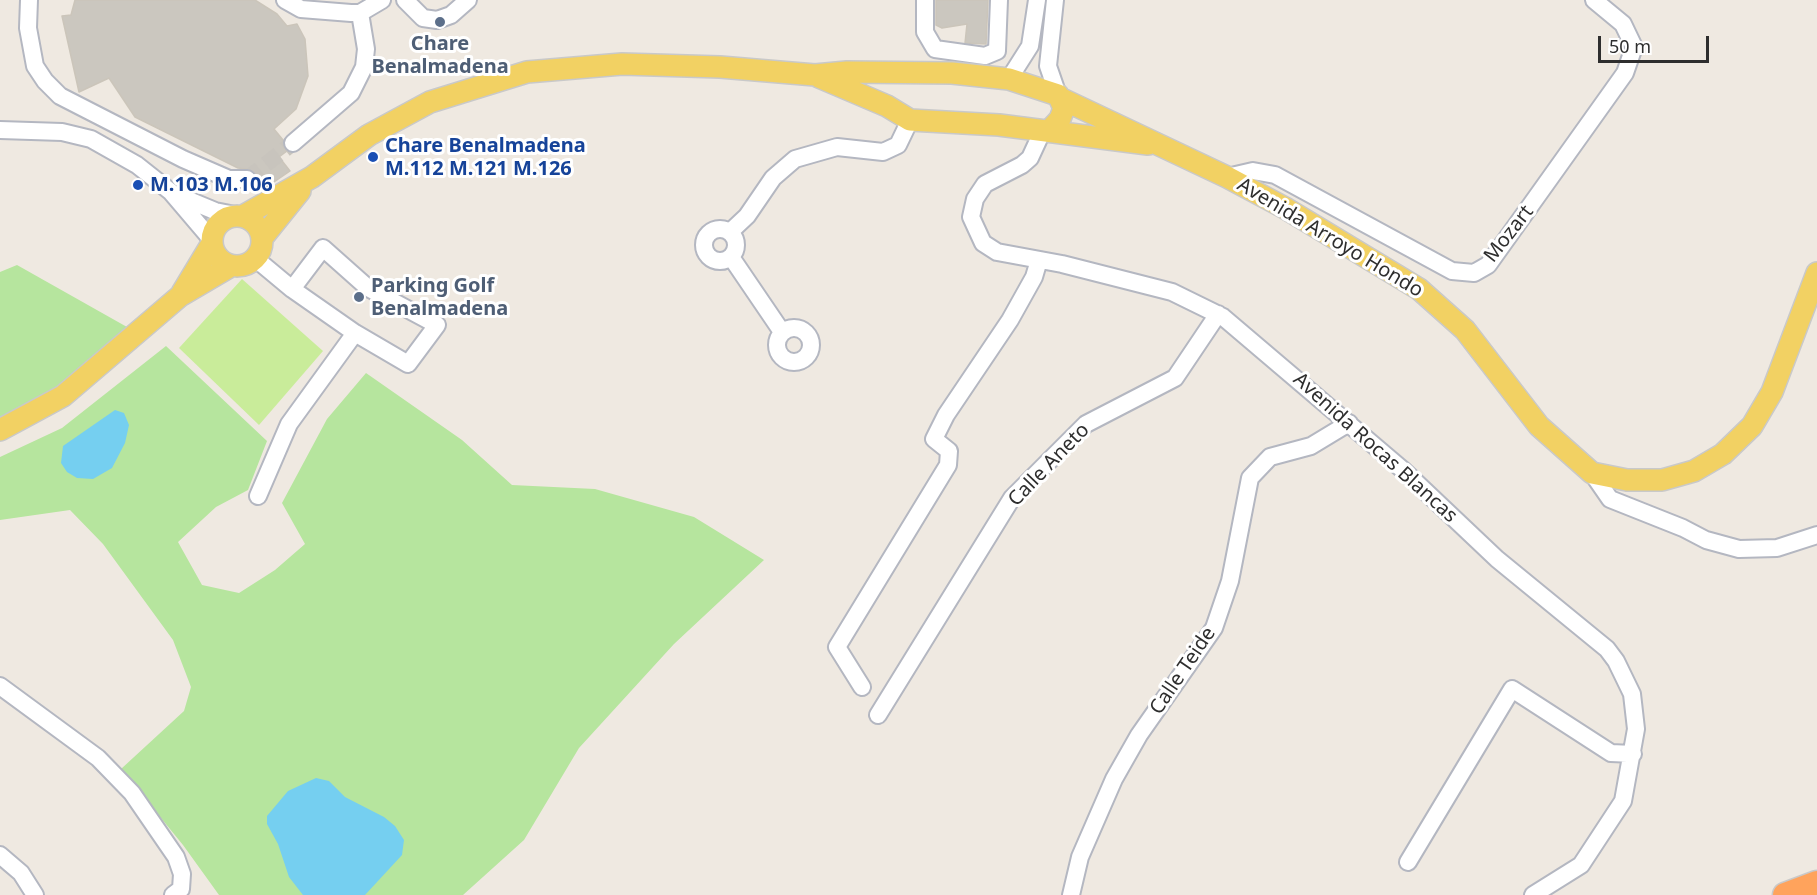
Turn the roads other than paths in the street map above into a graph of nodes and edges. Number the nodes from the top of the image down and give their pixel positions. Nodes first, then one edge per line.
1 (29, 0) edge
2 (285, 0) edge
3 (382, 0) edge
4 (405, 0) edge
5 (468, 0) edge
6 (925, 0) edge
7 (999, 0) edge
8 (1037, 0) edge
9 (1055, 0) edge
10 (1594, 0) edge
11 (360, 12) junction
12 (935, 49) junction
13 (997, 51) junction
14 (932, 71) junction
15 (1014, 72) junction
16 (907, 73) junction
17 (816, 75) junction
18 (1054, 94) junction
19 (903, 115) junction
20 (102, 116) junction
21 (0, 130) edge
22 (1046, 131) junction
23 (91, 139) junction
24 (293, 143) tunnel mouth
25 (1158, 144) junction
26 (312, 177) junction
27 (1227, 177) junction
28 (247, 179) dead end
29 (171, 192) junction
30 (239, 216) junction
31 (730, 232) junction
32 (262, 237) junction
33 (211, 242) junction
34 (731, 256) junction
35 (256, 259) junction
36 (1039, 260) junction
37 (231, 266) junction
38 (1817, 273) edge
39 (292, 289) junction
40 (180, 296) junction
41 (1218, 314) junction
42 (782, 332) dead end
43 (355, 333) junction
44 (1350, 423) junction
45 (0, 430) edge
46 (1592, 473) junction
47 (258, 496) dead end
48 (1817, 535) edge
49 (0, 686) edge
50 (862, 687) dead end
51 (878, 715) dead end
52 (1633, 754) junction
53 (0, 855) edge
54 (1408, 862) dead end
55 (1817, 883) edge
56 (32, 894) edge
57 (173, 895) edge
58 (1071, 895) edge
59 (1533, 895) edge
60 (1785, 895) edge

1 - 20 street
2 - 11 street
3 - 11 street
4 - 5 street
6 - 12 street
7 - 13 street
8 - 15 street
9 - 18 street
10 - 27 street, Mozart
11 - 24 street
12 - 13 street
12 - 14 street
13 - 15 street
14 - 15 main road, Avenida Arroyo Hondo
14 - 16 main road, Avenida Arroyo Hondo
15 - 18 main road, Avenida Arroyo Hondo
16 - 17 main road
16 - 19 main road
17 - 19 main road
17 - 26 main road
18 - 22 main road
18 - 25 main road, Avenida Arroyo Hondo
19 - 22 main road, Avenida Arroyo Hondo
19 - 31 street
20 - 23 street
20 - 28 street
21 - 23 street
22 - 25 main road, Avenida Arroyo Hondo
22 - 36 street, Avenida Rocas Blancas
23 - 29 street
25 - 27 main road, Avenida Arroyo Hondo
26 - 30 main road
26 - 32 main road
27 - 46 main road, Avenida Arroyo Hondo
29 - 30 street
29 - 33 street
30 - 32 main road
30 - 33 main road
31 - 34 street
31 - 34 street
32 - 35 main road
33 - 37 main road
33 - 40 main road
34 - 42 street
35 - 37 main road
35 - 39 street
36 - 41 street, Avenida Rocas Blancas
36 - 50 street
37 - 40 main road
38 - 46 main road
39 - 43 street
39 - 43 street
40 - 45 main road
41 - 44 street, Avenida Rocas Blancas
41 - 51 street, Calle Aneto
43 - 47 street
44 - 52 street, Avenida Rocas Blancas
44 - 58 street, Calle Teide
46 - 48 street
49 - 57 street
52 - 54 street
52 - 59 street, Avenida Rocas Blancas
53 - 56 street
55 - 60 highway

